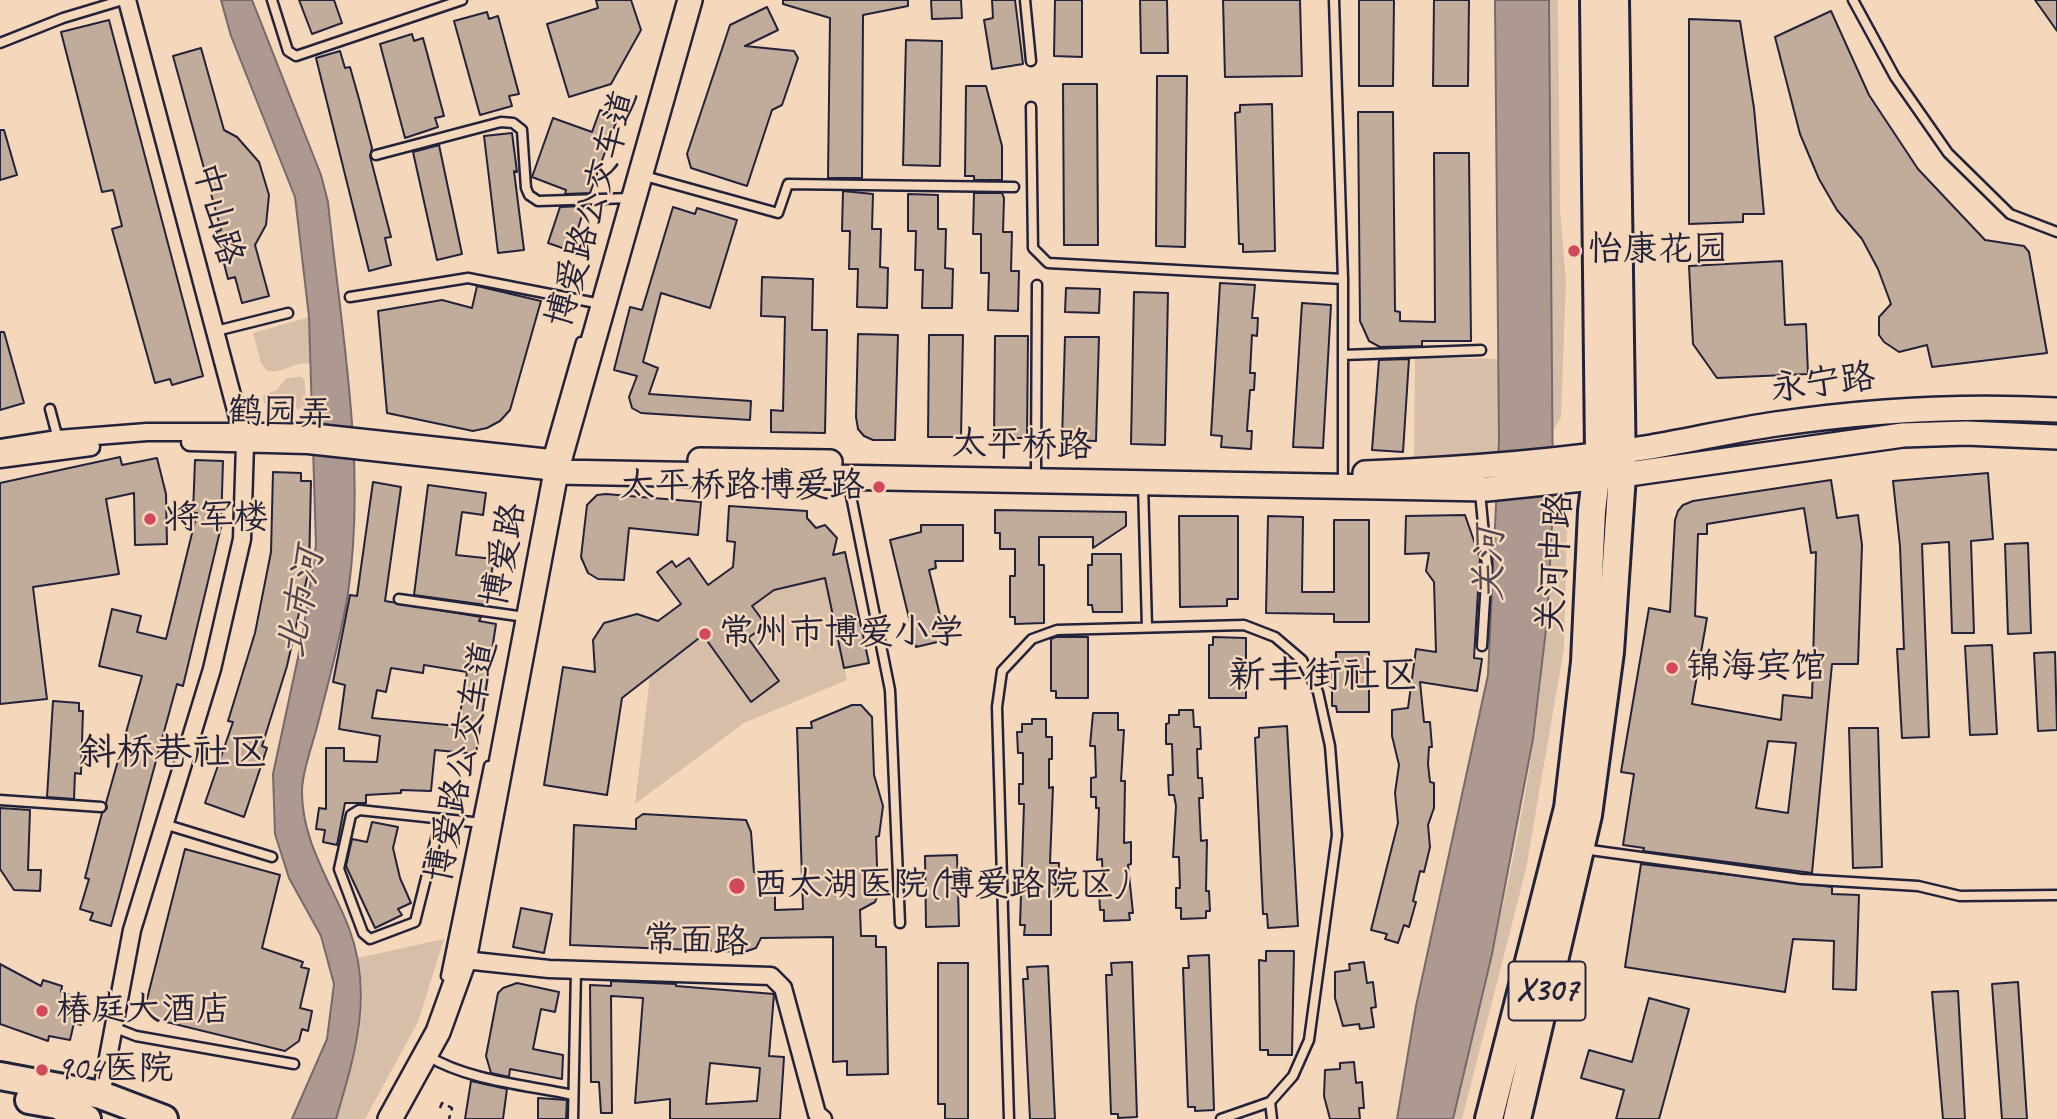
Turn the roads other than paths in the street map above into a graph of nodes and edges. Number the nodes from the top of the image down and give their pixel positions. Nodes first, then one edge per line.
1 (125, 0) edge
2 (272, 0) edge
3 (462, 0) edge
4 (681, 0) edge
5 (690, 0) edge
6 (1025, 0) edge
7 (1334, 0) edge
8 (1594, 0) edge
9 (1615, 0) edge
10 (1853, 0) edge
11 (0, 43) edge
12 (1031, 61) dead end
13 (1031, 107) dead end
14 (376, 155) dead end
15 (640, 175) junction
16 (1014, 187) dead end
17 (629, 198) junction
18 (2057, 232) edge
19 (608, 250) dead end
20 (1343, 279) junction
21 (1037, 285) dead end
22 (350, 297) dead end
23 (595, 303) junction
24 (288, 313) dead end
25 (585, 329) dead end
26 (216, 331) junction
27 (1481, 350) dead end
28 (1343, 355) junction
29 (50, 409) dead end
30 (2057, 410) edge
31 (244, 437) junction
32 (2057, 437) edge
33 (58, 439) junction
34 (0, 448) edge
35 (0, 459) edge
36 (1596, 465) junction
37 (1036, 468) junction
38 (550, 469) junction
39 (1343, 474) junction
40 (848, 478) junction
41 (1486, 482) junction
42 (1143, 484) junction
43 (526, 577) dead end
44 (399, 599) dead end
45 (523, 617) junction
46 (1147, 627) junction
47 (1482, 646) dead end
48 (510, 657) dead end
49 (492, 754) dead end
50 (0, 800) edge
51 (101, 807) dead end
52 (441, 818) junction
53 (483, 823) junction
54 (164, 824) junction
55 (1579, 856) junction
56 (272, 857) dead end
57 (2057, 895) edge
58 (900, 923) dead end
59 (464, 960) junction
60 (576, 970) junction
61 (441, 991) dead end
62 (432, 1016) dead end
63 (113, 1027) junction
64 (425, 1054) junction
65 (294, 1064) dead end
66 (0, 1076) edge
67 (0, 1094) edge
68 (101, 1095) junction
69 (573, 1095) junction
70 (1270, 1102) junction
71 (87, 1119) edge
72 (164, 1119) edge
73 (378, 1119) edge
74 (390, 1119) edge
75 (573, 1119) edge
76 (823, 1119) edge
77 (1009, 1119) edge
78 (1221, 1119) edge
79 (1272, 1119) edge
80 (1489, 1119) edge
81 (1517, 1119) edge

1 - 11 lane
1 - 26 street, 中山路
2 - 3 lane
4 - 17 lane, 博爱路公交车道
5 - 15 main road, 博爱路
6 - 12 lane
7 - 20 lane
8 - 36 main road, 关河中路
9 - 36 main road, 关河中路
10 - 18 lane
13 - 20 lane
14 - 17 lane
15 - 16 lane
15 - 17 main road, 博爱路
17 - 19 lane, 博爱路公交车道
17 - 23 main road, 博爱路
20 - 28 lane
21 - 37 lane
22 - 23 lane
23 - 38 main road, 博爱路
24 - 26 lane
25 - 38 lane, 博爱路公交车道
26 - 31 street, 中山路
27 - 28 lane
28 - 39 lane
29 - 33 lane
30 - 36 main road, 永宁路
31 - 33 street, 鹤园弄
31 - 35 street, 鹤园弄
31 - 38 street, 鹤园弄
31 - 54 street, 中山路
32 - 36 main road, 永宁路
33 - 34 street, 鹤园弄
36 - 41 main road
36 - 55 main road, 关河中路
36 - 80 main road, 关河中路
37 - 38 main road
37 - 39 main road
38 - 40 main road, 太平桥路
38 - 45 main road, 博爱路
39 - 41 main road
40 - 42 main road, 太平桥路
40 - 58 lane
41 - 42 main road, 太平桥路
41 - 47 lane
42 - 46 lane
43 - 45 lane, 博爱路公交车道
44 - 45 lane
45 - 48 lane, 博爱路公交车道
45 - 53 main road, 博爱路
46 - 70 lane
46 - 77 lane
49 - 53 lane, 博爱路公交车道
50 - 51 lane
52 - 52 lane
52 - 53 lane
53 - 59 main road, 博爱路
53 - 61 lane, 博爱路公交车道
54 - 56 lane
54 - 63 street, 中山路
55 - 57 lane
55 - 81 main road, 关河中路 / X307
59 - 60 street, 常面路
59 - 64 main road, 博爱路
60 - 69 lane
60 - 76 street, 常面路
62 - 73 lane
63 - 65 lane
63 - 68 street, 中山路
64 - 69 lane
64 - 74 main road, 博爱路
66 - 68 main road
67 - 71 main road
68 - 72 main road
69 - 75 lane
70 - 78 lane
70 - 79 lane

